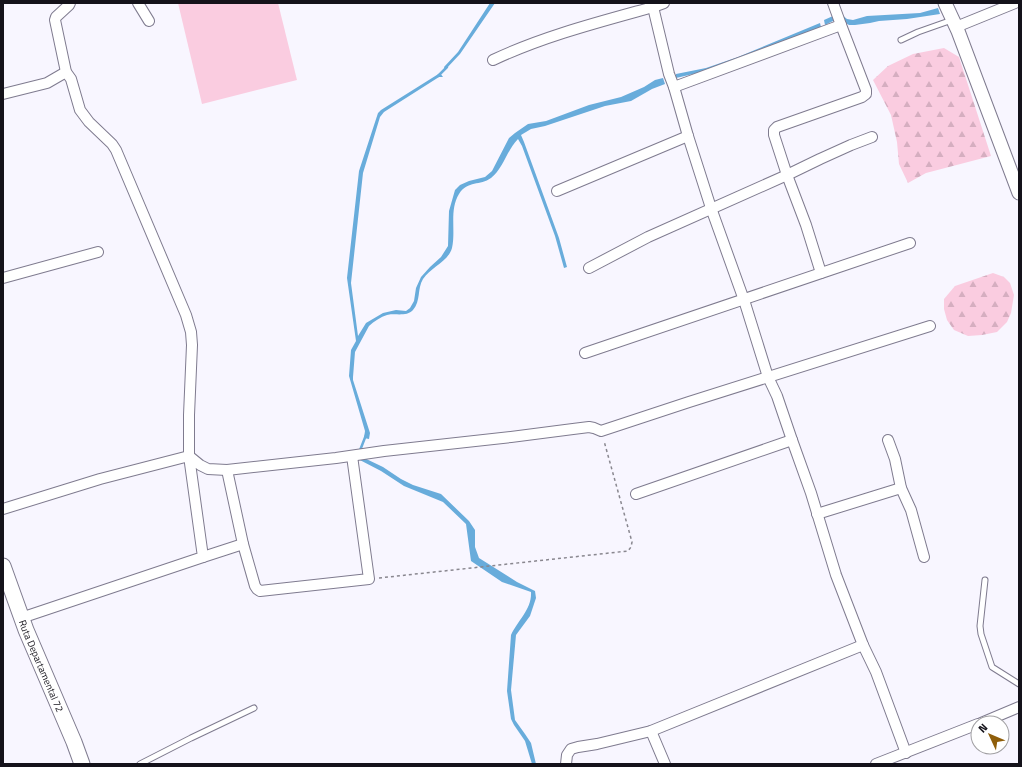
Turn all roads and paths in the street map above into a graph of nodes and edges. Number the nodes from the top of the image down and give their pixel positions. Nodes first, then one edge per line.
1 (70, 3) edge
2 (138, 3) edge
3 (664, 3) edge
4 (1015, 3) edge
5 (653, 7) junction
6 (837, 15) edge
7 (951, 16) edge
8 (149, 21) dead end
9 (901, 40) dead end
10 (493, 60) dead end
11 (66, 72) junction
12 (672, 81) junction
13 (3, 94) edge
14 (688, 136) junction
15 (872, 137) dead end
16 (787, 175) junction
17 (558, 191) dead end
18 (1019, 193) edge
19 (711, 208) junction
20 (910, 243) dead end
21 (98, 252) dead end
22 (589, 268) dead end
23 (821, 274) junction
24 (3, 278) edge
25 (744, 300) junction
26 (930, 326) dead end
27 (585, 354) dead end
28 (768, 377) junction
29 (602, 431) junction
30 (792, 440) junction
31 (888, 440) dead end
32 (189, 456) junction
33 (356, 456) junction
34 (227, 470) junction
35 (901, 488) junction
36 (636, 494) dead end
37 (3, 509) edge
38 (818, 514) junction
39 (243, 544) junction
40 (203, 557) junction
41 (924, 558) dead end
42 (3, 566) edge
43 (369, 579) junction
44 (985, 580) dead end
45 (22, 618) junction
46 (863, 645) junction
47 (1019, 684) edge
48 (1019, 707) edge
49 (254, 708) dead end
50 (1000, 715) edge
51 (970, 728) edge
52 (651, 731) junction
53 (906, 753) junction
54 (82, 764) edge
55 (140, 764) edge
56 (566, 764) edge
57 (665, 764) edge
58 (876, 764) edge

1 - 11 street
2 - 8 street
3 - 5 street
4 - 7 street
5 - 10 street
5 - 12 street
6 - 12 street
6 - 16 street
7 - 9 lane
7 - 18 street
11 - 13 street
11 - 32 street
12 - 14 street
14 - 17 street
14 - 19 street
15 - 16 street
16 - 19 street
16 - 23 street
19 - 22 street
19 - 25 street
20 - 23 street
21 - 24 street
23 - 25 street
25 - 27 street
25 - 28 street
26 - 28 street
28 - 29 street
28 - 30 street
29 - 33 street
29 - 43 path
30 - 36 street
30 - 38 street
31 - 35 street
32 - 34 street
32 - 37 street
32 - 40 street
33 - 34 street
33 - 43 street
34 - 39 street
35 - 38 street
35 - 41 street
38 - 46 street
39 - 40 street
39 - 43 street
40 - 45 street
42 - 45 main road, Ruta Departamental 72
44 - 47 lane
45 - 54 main road, Ruta Departamental 72
46 - 52 street
46 - 53 street
48 - 50 street
49 - 55 lane
51 - 53 street
52 - 56 street
52 - 57 street
53 - 58 street

